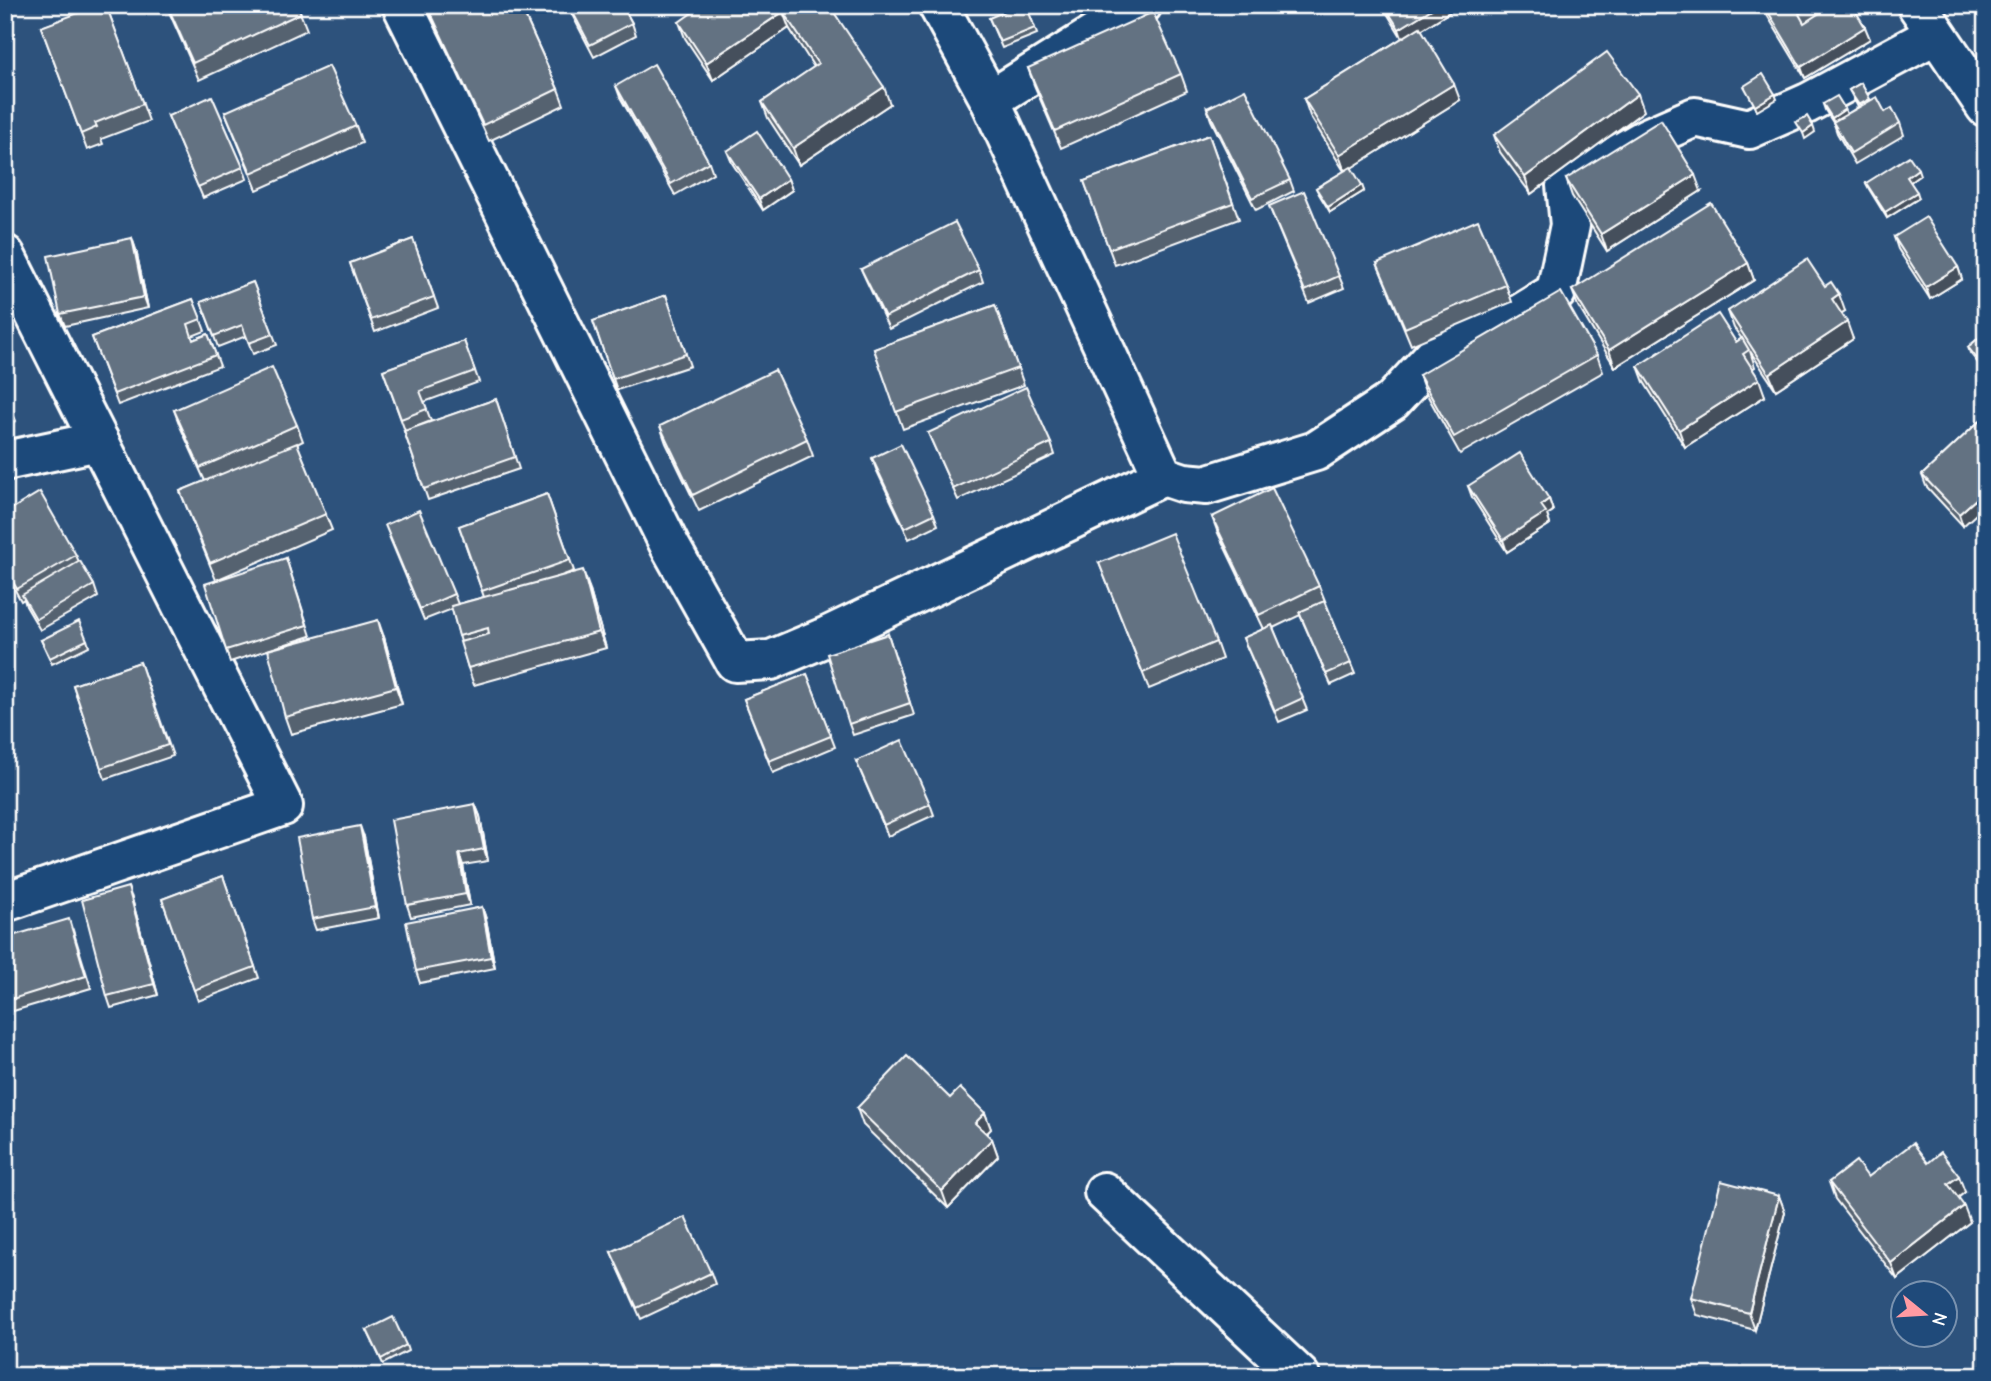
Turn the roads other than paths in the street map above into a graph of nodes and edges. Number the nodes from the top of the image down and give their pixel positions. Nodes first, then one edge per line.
1 (402, 5) edge
2 (938, 5) edge
3 (1142, 5) edge
4 (1926, 20) edge
5 (990, 100) junction
6 (1986, 107) edge
7 (5, 255) edge
8 (99, 441) junction
9 (5, 461) edge
10 (1163, 476) junction
11 (5, 902) edge
12 (1104, 1192) dead end
13 (1300, 1376) edge

1 - 10 street
2 - 5 street
3 - 5 street
4 - 6 street
4 - 10 street
5 - 10 street
7 - 8 street
8 - 9 street
8 - 11 street
12 - 13 street

